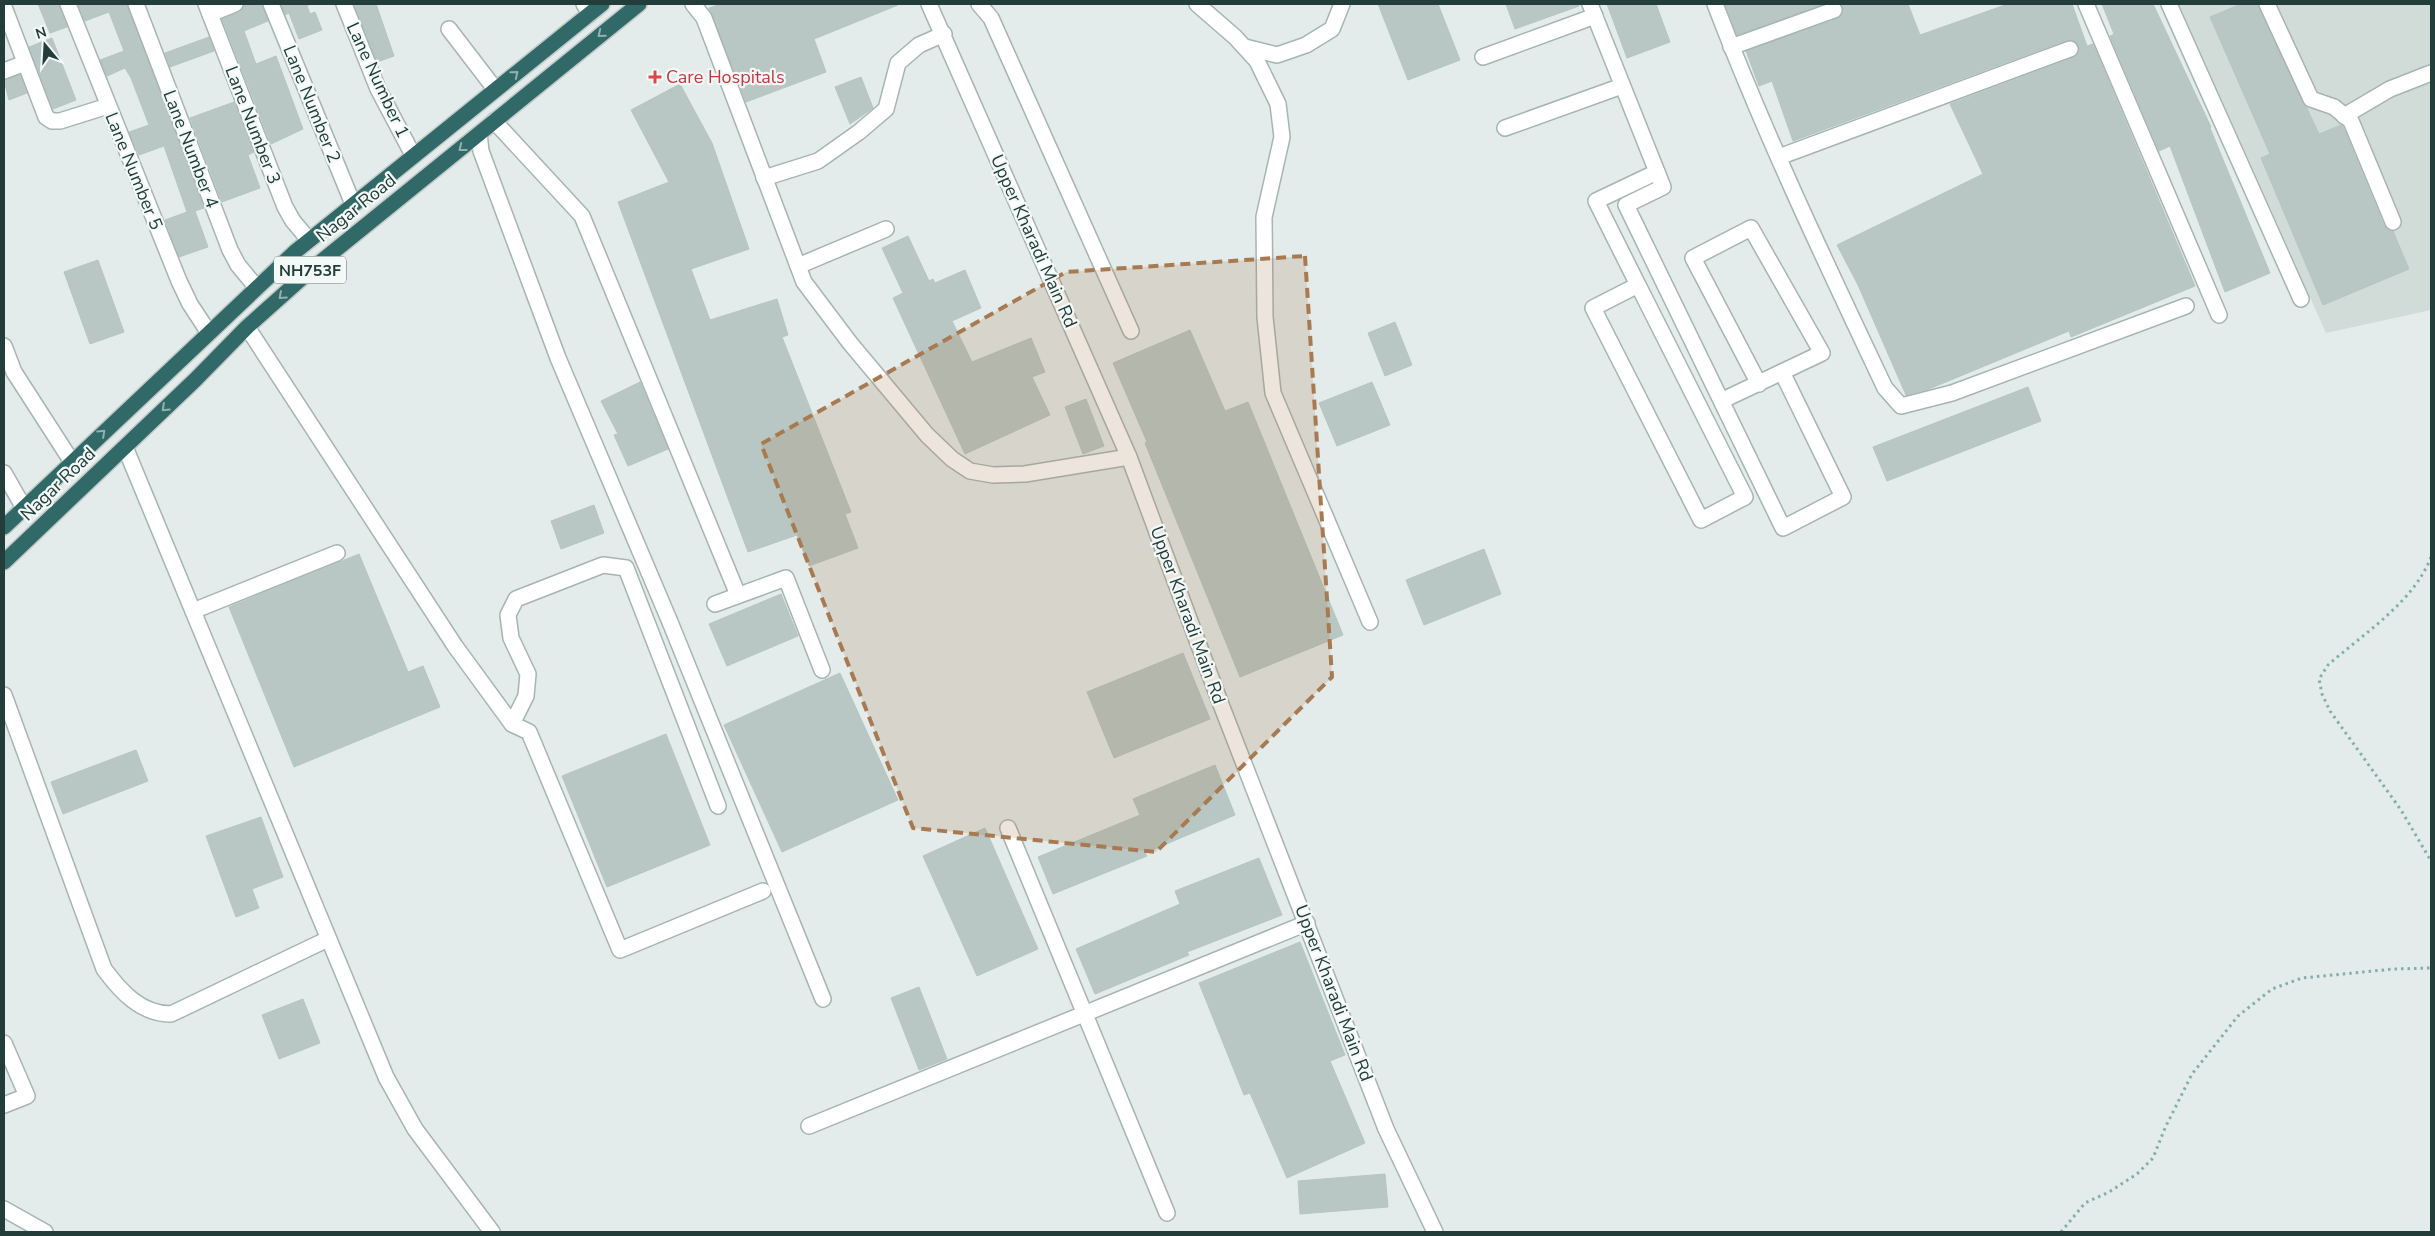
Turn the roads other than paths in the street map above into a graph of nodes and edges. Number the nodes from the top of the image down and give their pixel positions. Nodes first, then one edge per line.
1 (68, 4) edge
2 (136, 4) edge
3 (235, 4) edge
4 (271, 4) edge
5 (344, 4) edge
6 (602, 4) edge
7 (639, 4) edge
8 (693, 4) edge
9 (929, 4) edge
10 (979, 4) edge
11 (1198, 4) edge
12 (1342, 4) edge
13 (1715, 4) edge
14 (2086, 4) edge
15 (2169, 4) edge
16 (2267, 4) edge
17 (4, 7) edge
18 (208, 9) edge
19 (587, 9) edge
20 (1592, 10) edge
21 (1834, 10) dead end
22 (450, 29) dead end
23 (944, 34) junction
24 (1245, 47) junction
25 (1731, 47) junction
26 (2070, 50) dead end
27 (1483, 57) dead end
28 (25, 63) junction
29 (4, 71) edge
30 (2431, 73) edge
31 (1622, 86) junction
32 (495, 89) junction
33 (108, 106) junction
34 (2344, 116) junction
35 (494, 120) junction
36 (1504, 128) dead end
37 (479, 134) junction
38 (413, 155) junction
39 (1779, 157) junction
40 (1657, 172) junction
41 (764, 178) junction
42 (353, 204) junction
43 (2393, 222) dead end
44 (886, 229) dead end
45 (309, 240) junction
46 (798, 266) junction
47 (1638, 285) junction
48 (257, 288) junction
49 (2301, 299) dead end
50 (2186, 306) dead end
51 (2219, 315) dead end
52 (247, 328) junction
53 (1131, 331) dead end
54 (209, 333) junction
55 (4, 346) edge
56 (178, 362) junction
57 (1782, 372) junction
58 (195, 380) junction
59 (1759, 384) junction
60 (1723, 400) junction
61 (124, 447) junction
62 (1129, 457) junction
63 (72, 462) junction
64 (4, 473) edge
65 (24, 508) junction
66 (4, 527) edge
67 (337, 553) dead end
68 (4, 562) edge
69 (738, 595) junction
70 (715, 604) dead end
71 (192, 611) junction
72 (1370, 622) dead end
73 (822, 670) dead end
74 (4, 695) edge
75 (512, 724) junction
76 (718, 806) dead end
77 (1008, 828) dead end
78 (763, 891) dead end
79 (1307, 923) junction
80 (328, 939) junction
81 (823, 999) dead end
82 (1086, 1013) junction
83 (4, 1043) edge
84 (4, 1105) edge
85 (810, 1126) dead end
86 (4, 1209) edge
87 (1168, 1213) dead end
88 (45, 1232) edge
89 (492, 1232) edge
90 (1434, 1232) edge

1 - 33 street, Lane Number 5
2 - 48 street, Lane Number 4
3 - 18 street
4 - 42 street, Lane Number 2
5 - 38 street, Lane Number 1
6 - 19 highway, Nagar Road / NH753F
7 -> 35 highway, Nagar Road / NH753F
8 - 41 street
9 - 23 street, Upper Kharadi Main Rd
10 - 53 street
11 - 24 street
12 - 24 street
13 - 25 street
14 - 51 street
15 - 49 street
16 - 34 street
17 - 28 street
18 - 45 street, Lane Number 3
32 -> 19 highway, Nagar Road / NH753F
20 - 27 street
20 - 31 street
21 - 25 street
22 - 32 street
23 - 41 street
23 - 62 street, Upper Kharadi Main Rd
24 - 72 street
25 - 39 street
26 - 39 street
28 - 29 street
28 - 33 street
30 - 34 street
31 - 36 street
31 - 40 street
32 - 38 highway, Nagar Road / NH753F
33 - 54 street, Lane Number 5
34 - 43 street
35 - 37 highway, Nagar Road / NH753F
35 - 69 street
37 -> 52 highway, Nagar Road / NH753F
37 - 81 street
38 - 42 highway, Nagar Road / NH753F
39 - 50 street
40 - 47 street
40 - 60 street
41 - 46 street
42 - 45 highway, Nagar Road / NH753F
44 - 46 street
45 - 48 highway, Nagar Road / NH753F
46 - 62 street
47 - 47 street
48 - 54 highway, Nagar Road / NH753F
52 - 58 highway, Nagar Road / NH753F
52 - 75 street
54 - 56 highway, Nagar Road / NH753F
55 - 63 street
56 - 58 highway
63 -> 56 highway, Nagar Road / NH753F
57 - 59 street
57 - 59 street
57 - 60 street
58 -> 61 highway, Nagar Road / NH753F
59 - 60 street
61 - 68 highway, Nagar Road / NH753F
61 - 71 street
62 - 79 street, Upper Kharadi Main Rd
63 - 65 highway, Nagar Road / NH753F
64 - 65 street
65 - 66 highway, Nagar Road / NH753F
67 - 71 street
69 - 70 street
69 - 73 street
71 - 80 street
74 - 80 street
75 - 76 street
75 - 78 street
77 - 82 street
79 - 82 street
79 - 90 street, Upper Kharadi Main Rd
80 - 89 street
82 - 85 street
82 - 87 street
83 - 84 street
86 - 88 street

